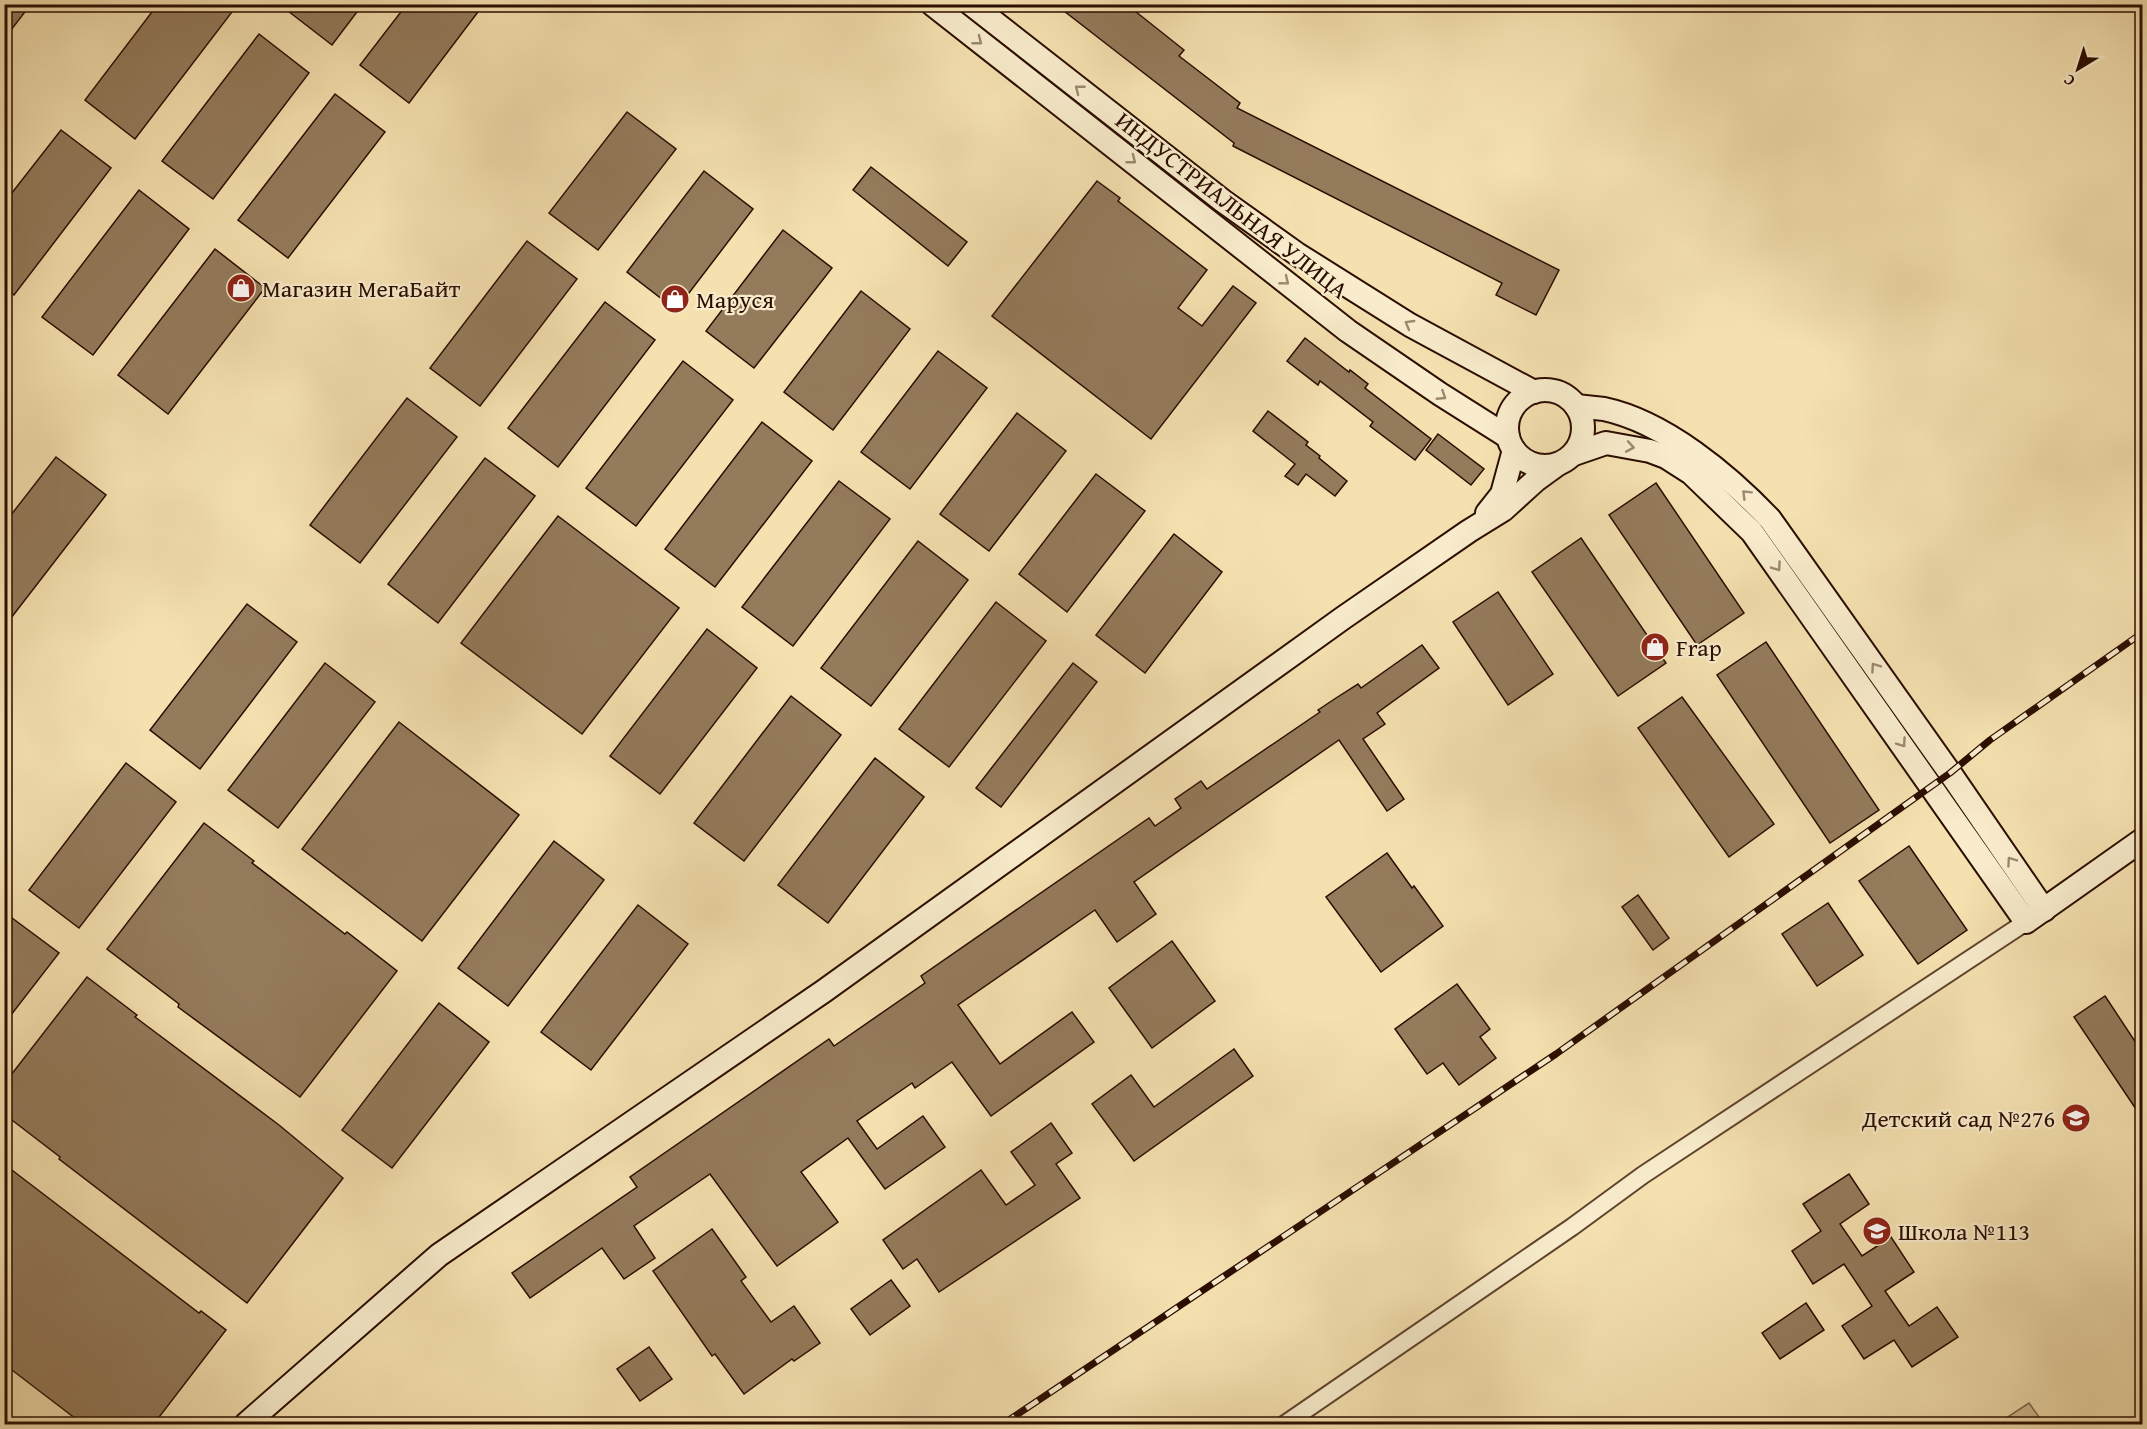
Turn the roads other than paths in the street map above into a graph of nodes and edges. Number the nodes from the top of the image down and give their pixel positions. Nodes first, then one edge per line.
1 (932, 4) edge
2 (971, 4) edge
3 (1107, 111) junction
4 (1094, 130) junction
5 (1534, 392) junction
6 (1576, 406) junction
7 (1511, 443) junction
8 (1566, 459) junction
9 (1761, 526) junction
10 (1469, 531) junction
11 (2142, 840) edge
12 (2035, 916) junction
13 (246, 1425) edge
14 (1286, 1425) edge

1 -> 4 street, ИНДУСТРИАЛЬНАЯ УЛИЦА
3 -> 2 street, ИНДУСТРИАЛЬНАЯ УЛИЦА
3 - 4 street
5 -> 3 street, ИНДУСТРИАЛЬНАЯ УЛИЦА
4 -> 7 street, ИНДУСТРИАЛЬНАЯ УЛИЦА
5 - 6 street
5 - 7 street
6 - 8 street
9 -> 6 street
7 - 8 street
7 - 10 street
8 -> 9 street
8 - 10 street
9 - 12 street
10 - 13 street
11 - 12 street
12 - 14 street

